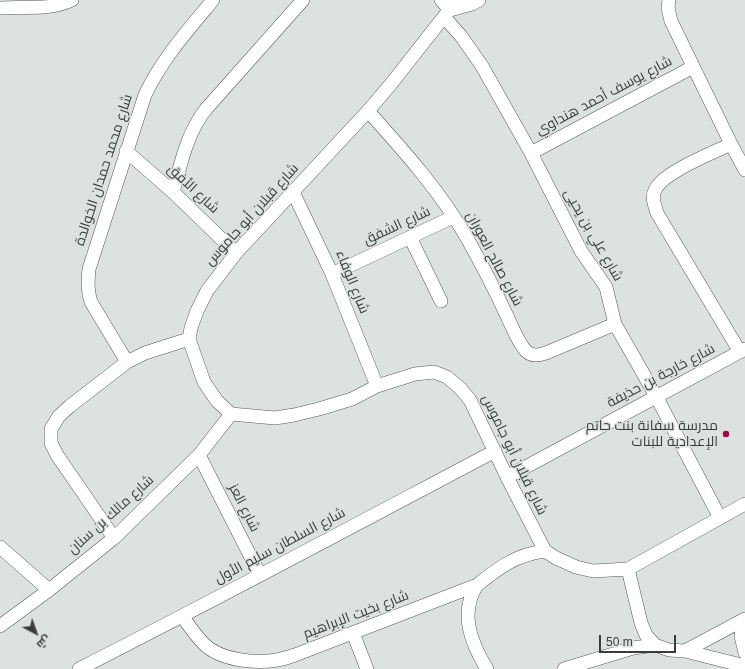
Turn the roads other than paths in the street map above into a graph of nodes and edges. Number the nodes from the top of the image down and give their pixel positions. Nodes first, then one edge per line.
1 (72, 0) edge
2 (213, 0) edge
3 (303, 0) edge
4 (441, 0) edge
5 (479, 0) edge
6 (669, 0) edge
7 (0, 8) edge
8 (451, 9) edge
9 (694, 67) junction
10 (368, 111) junction
11 (731, 144) junction
12 (126, 151) junction
13 (530, 153) junction
14 (745, 170) edge
15 (173, 192) junction
16 (293, 192) junction
17 (453, 217) junction
18 (410, 237) junction
19 (236, 253) junction
20 (332, 274) junction
21 (441, 301) dead end
22 (615, 324) junction
23 (189, 339) junction
24 (742, 351) edge
25 (128, 362) junction
26 (377, 386) junction
27 (656, 396) junction
28 (231, 414) junction
29 (495, 451) junction
30 (199, 455) junction
31 (507, 477) junction
32 (745, 504) edge
33 (720, 518) junction
34 (114, 538) junction
35 (0, 547) edge
36 (544, 551) junction
37 (628, 569) junction
38 (260, 575) junction
39 (477, 585) junction
40 (49, 590) junction
41 (183, 617) junction
42 (744, 619) edge
43 (0, 626) edge
44 (353, 633) junction
45 (655, 645) junction
46 (685, 651) junction
47 (745, 653) edge
48 (745, 666) edge
49 (79, 669) edge
50 (367, 669) edge
51 (487, 669) edge
52 (564, 669) edge

1 - 7 street
2 - 12 street, شارع محمد حمدان الخوالدة
3 - 15 street
4 - 8 street, شارع علي بن يحيى
5 - 8 street
6 - 9 street
8 - 10 street, شارع قبلان أبو جاموس
8 - 13 street, شارع علي بن يحيى
9 - 11 street
9 - 13 street, شارع يوسف أحمد هنداوي
10 - 16 street, شارع قبلان أبو جاموس
10 - 17 street, شارع صالح العوران
11 - 14 street
11 - 24 street
12 - 15 street, شارع الأفق
12 - 25 street, شارع محمد حمدان الخوالدة
13 - 22 street, شارع علي بن يحيى
15 - 19 street, شارع الأفق
16 - 19 street, شارع قبلان أبو جاموس
16 - 20 street, شارع الوفاء
17 - 18 street, شارع الشفق
17 - 22 street, شارع صالح العوران
18 - 20 street, شارع الشفق
18 - 21 street
19 - 23 street, شارع قبلان أبو جاموس
20 - 26 street, شارع الوفاء
22 - 27 street, شارع علي بن يحيى
23 - 25 street
23 - 28 street
24 - 27 street, شارع خارجة بن حذيفة
25 - 34 street
26 - 28 street, شارع قبلان أبو جاموس
26 - 29 street, شارع قبلان أبو جاموس
27 - 31 street, شارع خارجة بن حذيفة
27 - 33 street, شارع علي بن يحيى
28 - 30 street, شارع مالك بن سنان
29 - 31 street, شارع قبلان أبو جاموس
29 - 38 street, شارع السلطان سليم الأول
30 - 34 street, شارع مالك بن سنان
30 - 38 street, شارع العز
31 - 36 street, شارع قبلان أبو جاموس
32 - 33 street
33 - 37 street
34 - 40 street, شارع مالك بن سنان
35 - 40 street
36 - 37 street
36 - 39 street, شارع بخيت الإبراهيم
37 - 45 street
38 - 41 street, شارع السلطان سليم الأول
39 - 44 street, شارع بخيت الإبراهيم
39 - 51 street
40 - 43 street, شارع مالك بن سنان
41 - 44 street, شارع بخيت الإبراهيم
41 - 49 street, شارع السلطان سليم الأول
42 - 46 street
42 - 47 street
44 - 50 street
45 - 46 street
45 - 52 street
46 - 48 street

